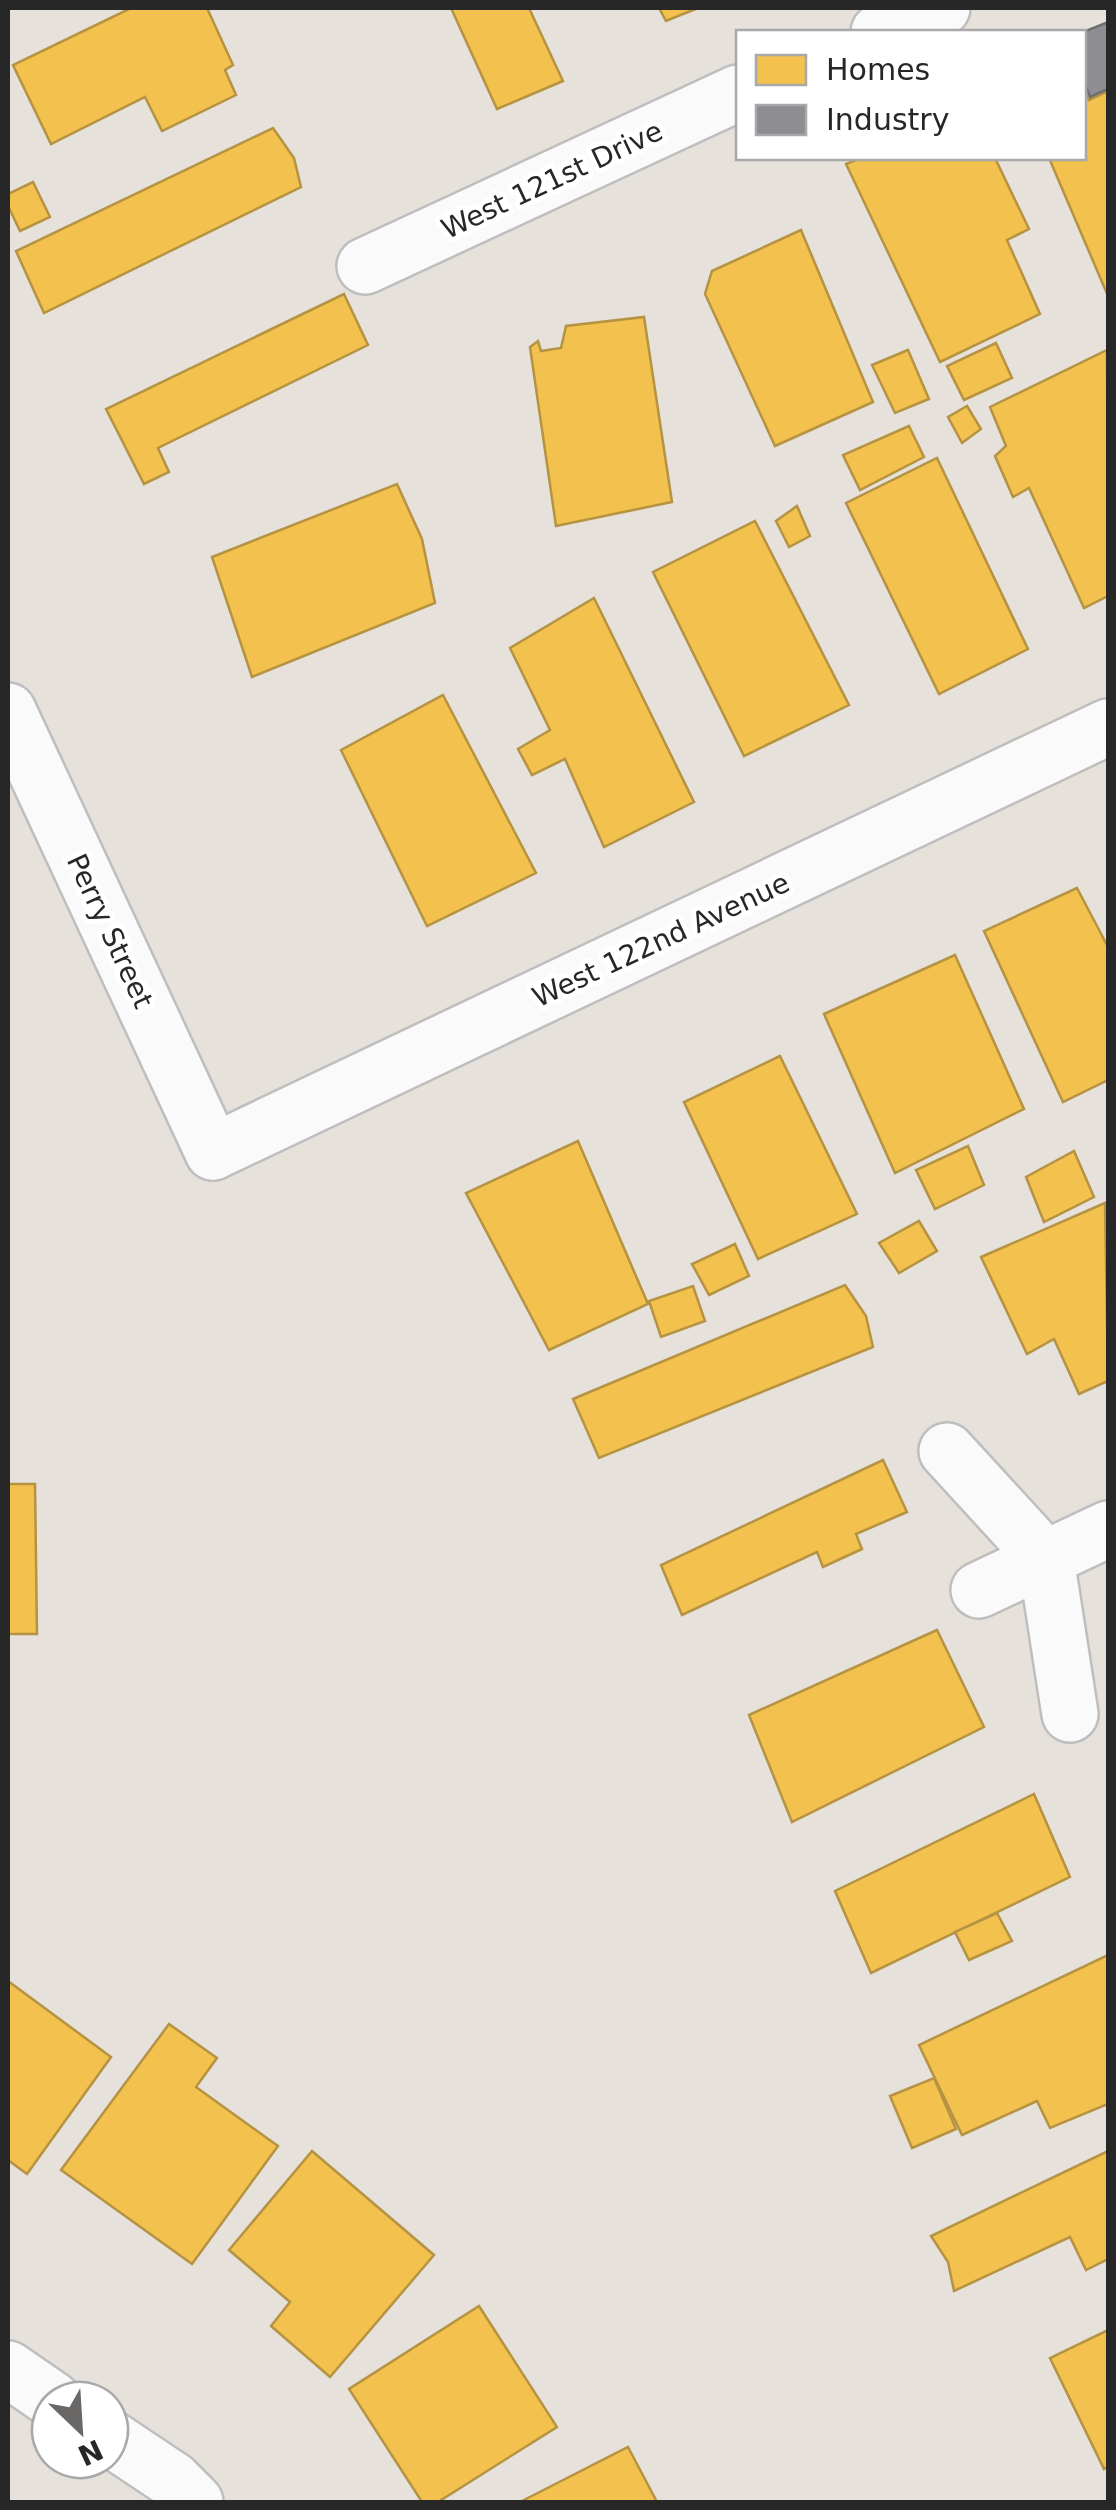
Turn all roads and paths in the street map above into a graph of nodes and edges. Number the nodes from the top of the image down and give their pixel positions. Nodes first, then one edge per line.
1 (942, 8) edge
2 (884, 30) edge
3 (736, 94) edge
4 (365, 266) dead end
5 (8, 711) edge
6 (1108, 727) edge
7 (213, 1152) joint
8 (947, 1451) dead end
9 (1108, 1529) edge
10 (1046, 1558) junction
11 (979, 1590) dead end
12 (1070, 1714) dead end
13 (8, 2370) edge
14 (30, 2385) edge
15 (130, 2451) edge
16 (195, 2502) edge

1 - 2 street
3 - 4 street, West 121st Drive
5 - 7 street, Perry Street
6 - 7 street, West 122nd Avenue
8 - 10 street
9 - 10 street
10 - 11 street
10 - 12 street
13 - 14 street
15 - 16 street

